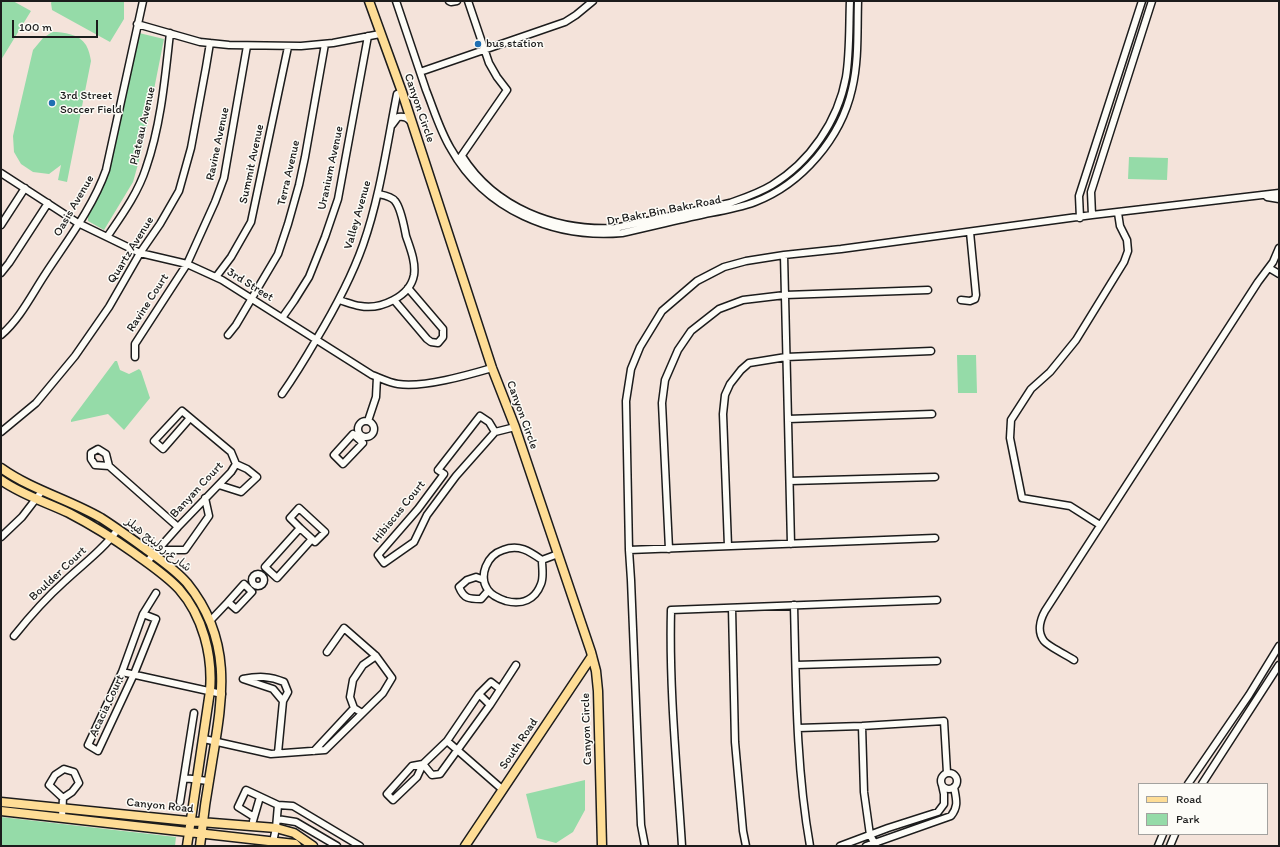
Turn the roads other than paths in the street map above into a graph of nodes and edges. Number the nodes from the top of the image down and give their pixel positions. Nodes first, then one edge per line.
1 (143, 1) edge
2 (369, 1) edge
3 (396, 1) edge
4 (449, 1) edge
5 (457, 1) edge
6 (468, 1) edge
7 (593, 1) edge
8 (850, 1) edge
9 (858, 1) edge
10 (1142, 1) edge
11 (1152, 1) edge
12 (137, 24) junction
13 (170, 33) junction
14 (380, 34) junction
15 (368, 36) junction
16 (210, 43) junction
17 (325, 44) junction
18 (248, 46) junction
19 (288, 46) junction
20 (484, 49) junction
21 (420, 72) junction
22 (402, 92) junction
23 (412, 124) junction
24 (390, 130) junction
25 (460, 158) junction
26 (2, 175) edge
27 (24, 188) junction
28 (1279, 193) edge
29 (378, 194) junction
30 (1258, 196) junction
31 (1279, 199) edge
32 (48, 203) junction
33 (1118, 213) junction
34 (1092, 215) junction
35 (1080, 218) junction
36 (78, 223) junction
37 (1, 225) edge
38 (970, 232) junction
39 (107, 237) junction
40 (1279, 248) edge
41 (140, 253) junction
42 (784, 255) junction
43 (187, 264) junction
44 (1269, 268) junction
45 (1, 273) edge
46 (1279, 274) edge
47 (216, 277) junction
48 (408, 288) junction
49 (928, 290) dead end
50 (785, 295) junction
51 (251, 299) junction
52 (339, 300) junction
53 (394, 300) junction
54 (961, 300) dead end
55 (282, 318) junction
56 (1, 325) edge
57 (8, 330) junction
58 (1, 335) edge
59 (228, 335) dead end
60 (316, 340) junction
61 (931, 351) dead end
62 (135, 356) dead end
63 (786, 356) junction
64 (492, 368) junction
65 (377, 377) junction
66 (282, 394) dead end
67 (932, 414) dead end
68 (190, 418) junction
69 (788, 419) junction
70 (368, 421) junction
71 (515, 427) junction
72 (1, 432) edge
73 (495, 432) junction
74 (359, 437) junction
75 (236, 464) junction
76 (109, 466) dead end
77 (1, 468) edge
78 (935, 477) dead end
79 (1, 480) edge
80 (790, 481) junction
81 (219, 485) junction
82 (42, 491) junction
83 (205, 498) junction
84 (36, 500) junction
85 (1100, 525) junction
86 (178, 526) junction
87 (118, 528) junction
88 (300, 528) junction
89 (1, 537) edge
90 (112, 537) junction
91 (935, 538) dead end
92 (312, 539) junction
93 (791, 544) junction
94 (728, 546) junction
95 (669, 549) junction
96 (628, 550) junction
97 (155, 552) junction
98 (558, 554) junction
99 (542, 560) junction
100 (147, 562) junction
101 (485, 568) junction
102 (268, 570) junction
103 (476, 577) junction
104 (484, 580) junction
105 (250, 586) junction
106 (488, 591) junction
107 (156, 593) dead end
108 (937, 600) dead end
109 (228, 602) junction
110 (794, 605) junction
111 (732, 608) junction
112 (144, 614) junction
113 (210, 621) junction
114 (136, 632) junction
115 (14, 636) dead end
116 (149, 638) junction
117 (1279, 646) edge
118 (327, 652) dead end
119 (376, 656) junction
120 (592, 656) junction
121 (1074, 660) dead end
122 (937, 661) dead end
123 (516, 665) dead end
124 (796, 665) junction
125 (1279, 665) edge
126 (122, 672) junction
127 (134, 674) junction
128 (500, 689) junction
129 (210, 691) junction
130 (222, 694) junction
131 (479, 694) junction
132 (283, 701) junction
133 (490, 706) junction
134 (354, 708) junction
135 (194, 713) dead end
136 (362, 713) junction
137 (862, 726) junction
138 (798, 728) junction
139 (204, 739) junction
140 (215, 741) junction
141 (447, 741) junction
142 (314, 751) junction
143 (458, 751) junction
144 (278, 753) junction
145 (423, 764) junction
146 (948, 773) junction
147 (184, 778) junction
148 (197, 779) junction
149 (208, 781) junction
150 (1189, 783) edge
151 (1203, 783) edge
152 (942, 785) junction
153 (954, 787) junction
154 (502, 790) junction
155 (260, 797) junction
156 (63, 798) junction
157 (1, 802) edge
158 (180, 802) dead end
159 (278, 805) junction
160 (63, 808) junction
161 (1, 811) edge
162 (62, 817) junction
163 (254, 817) junction
164 (277, 819) junction
165 (192, 821) junction
166 (203, 822) junction
167 (252, 826) junction
168 (276, 828) junction
169 (189, 832) junction
170 (201, 834) junction
171 (870, 835) junction
172 (1163, 835) edge
173 (1175, 835) edge
174 (273, 842) junction
175 (875, 844) edge
176 (187, 846) edge
177 (200, 846) edge
178 (297, 846) edge
179 (313, 846) edge
180 (337, 846) edge
181 (360, 846) edge
182 (465, 846) edge
183 (602, 846) edge
184 (645, 846) edge
185 (682, 846) edge
186 (746, 846) edge
187 (810, 846) edge
188 (840, 846) edge
189 (866, 846) edge
190 (1158, 846) edge
191 (1170, 846) edge

1 - 12 street, Oasis Avenue
2 - 14 main road, Canyon Circle
3 - 21 street, Dr Bakr Bin Bakr Road
4 - 5 street
6 - 20 street
7 - 20 street
8 - 25 street
9 - 25 street, Dr Bakr Bin Bakr Road
10 - 35 street
11 - 34 street
12 - 13 street
12 - 36 street, Oasis Avenue
13 - 16 street
13 - 39 street, Plateau Avenue
14 - 15 street
14 - 22 main road, Canyon Circle
15 - 17 street
15 - 55 street, Uranium Avenue
16 - 18 street
16 - 41 street, Quartz Avenue
17 - 19 street
17 - 51 street, Terra Avenue
18 - 19 street
18 - 43 street, Ravine Avenue
19 - 47 street, Summit Avenue
20 - 21 street
20 - 25 street
21 - 25 street, Dr Bakr Bin Bakr Road
22 - 23 main road, Canyon Circle
22 - 24 street, Valley Avenue
23 - 24 street
23 - 64 main road, Canyon Circle
24 - 29 street, Valley Avenue
26 - 27 street, 3rd Street
27 - 32 street, 3rd Street
27 - 37 street
28 - 30 street
29 - 48 street
29 - 52 street, Valley Avenue
30 - 31 street
30 - 33 street
32 - 36 street, 3rd Street
32 - 45 street
33 - 34 street
33 - 85 street
34 - 35 street
35 - 38 street
36 - 39 street, 3rd Street
36 - 57 street, Oasis Avenue
38 - 42 street
38 - 54 street
39 - 41 street, 3rd Street
40 - 44 street
41 - 43 street, 3rd Street
41 - 72 street, Quartz Avenue
42 - 50 street
42 - 96 street
43 - 47 street, 3rd Street
43 - 62 street, Ravine Court
44 - 46 street
44 - 85 street
47 - 51 street, 3rd Street
48 - 53 street
48 - 53 street
49 - 50 street
50 - 63 street
50 - 95 street
51 - 55 street, 3rd Street
51 - 59 street, Terra Avenue
52 - 53 street
52 - 60 street, Valley Avenue
55 - 60 street, 3rd Street
56 - 57 street
57 - 58 street, Oasis Avenue
60 - 65 street, 3rd Street
60 - 66 street, Valley Avenue
61 - 63 street
63 - 69 street
63 - 94 street
64 - 65 street, 3rd Street
64 - 71 main road, Canyon Circle
65 - 70 street
67 - 69 street
68 - 68 street
68 - 75 street, Banyan Court
69 - 80 street
70 - 74 street
70 - 74 street
71 - 73 street
71 - 98 main road, Canyon Circle
73 - 73 street, Hibiscus Court
74 - 74 street
75 - 81 street, Banyan Court
75 - 81 street
76 - 86 street
77 - 82 main road, شارع رولينج هيلز
78 - 80 street
79 - 84 main road, شارع رولينج هيلز
80 - 93 street
81 - 83 street, Banyan Court
82 - 84 street
82 - 87 main road, شارع رولينج هيلز
83 - 86 street, Banyan Court
83 - 97 street
84 - 89 street
84 - 90 main road, شارع رولينج هيلز
85 - 121 street
86 - 97 street, Banyan Court
87 - 90 street, Boulder Court
87 - 97 main road, شارع رولينج هيلز
88 - 92 street
88 - 92 street
88 - 102 street
90 - 100 main road, شارع رولينج هيلز
90 - 115 street, Boulder Court
91 - 93 street
92 - 102 street
93 - 94 street
94 - 95 street
95 - 96 street
96 - 184 street
97 - 100 street, Banyan Court
97 - 113 main road, شارع رولينج هيلز
98 - 99 street
98 - 120 main road, Canyon Circle
99 - 101 street
99 - 106 street
100 - 129 main road, شارع رولينج هيلز
101 - 103 street
101 - 104 street
102 - 105 street
103 - 104 street
103 - 106 street
104 - 106 street
105 - 109 street
105 - 109 street
107 - 112 street, Acacia Court
108 - 110 street
109 - 113 street
110 - 111 street
110 - 124 street
111 - 185 street
111 - 186 street
112 - 114 street, Acacia Court
112 - 116 street, Acacia Court
113 - 130 main road, شارع رولينج هيلز
114 - 116 street
114 - 126 street, Acacia Court
116 - 127 street, Acacia Court
117 - 150 street
118 - 119 street
119 - 134 street
119 - 136 street
120 - 154 main road, South Road
120 - 183 main road, Canyon Circle
122 - 124 street
123 - 128 street
124 - 138 street
125 - 151 street
126 - 127 street, Acacia Court
126 - 127 street, Acacia Court
127 - 129 street, Acacia Court
128 - 131 street
128 - 133 street
129 - 130 street, Acacia Court
129 - 139 main road, شارع رولينج هيلز
130 - 140 main road, شارع رولينج هيلز
131 - 133 street
131 - 141 street
132 - 132 street
132 - 144 street
133 - 143 street
134 - 136 street
134 - 142 street
135 - 147 street
136 - 142 street
137 - 138 street
137 - 146 street
137 - 171 street
138 - 187 street
139 - 140 street
139 - 148 main road, شارع رولينج هيلز
140 - 144 street
140 - 149 main road, شارع رولينج هيلز
141 - 143 street
141 - 145 street
142 - 144 street
143 - 145 street
143 - 154 street
145 - 145 street
146 - 152 street
146 - 153 street
147 - 148 street
147 - 158 street
148 - 149 street
148 - 165 main road, شارع رولينج هيلز
149 - 166 main road, شارع رولينج هيلز
152 - 153 street
152 - 171 street
153 - 175 street
154 - 182 main road, South Road
155 - 159 street
155 - 163 street
155 - 163 street
156 - 156 street
156 - 160 street
157 - 160 main road, Canyon Road
159 - 164 street
159 - 181 street
160 - 162 street
160 - 165 main road, Canyon Road
161 - 162 main road, Canyon Road
162 - 169 main road, Canyon Road
163 - 167 street
164 - 168 street
164 - 180 street
165 - 166 main road, Canyon Road
165 - 169 main road, شارع رولينج هيلز
166 - 167 main road, Canyon Road
166 - 170 main road, شارع رولينج هيلز
167 - 168 main road, Canyon Road
168 - 174 street
168 - 179 main road, Canyon Road
169 - 170 main road, Canyon Road
169 - 176 main road, شارع رولينج هيلز
170 - 174 main road, Canyon Road
170 - 177 main road, شارع رولينج هيلز
171 - 175 street
171 - 188 street
172 - 190 street
173 - 191 street
174 - 178 main road, Canyon Road
175 - 189 street

